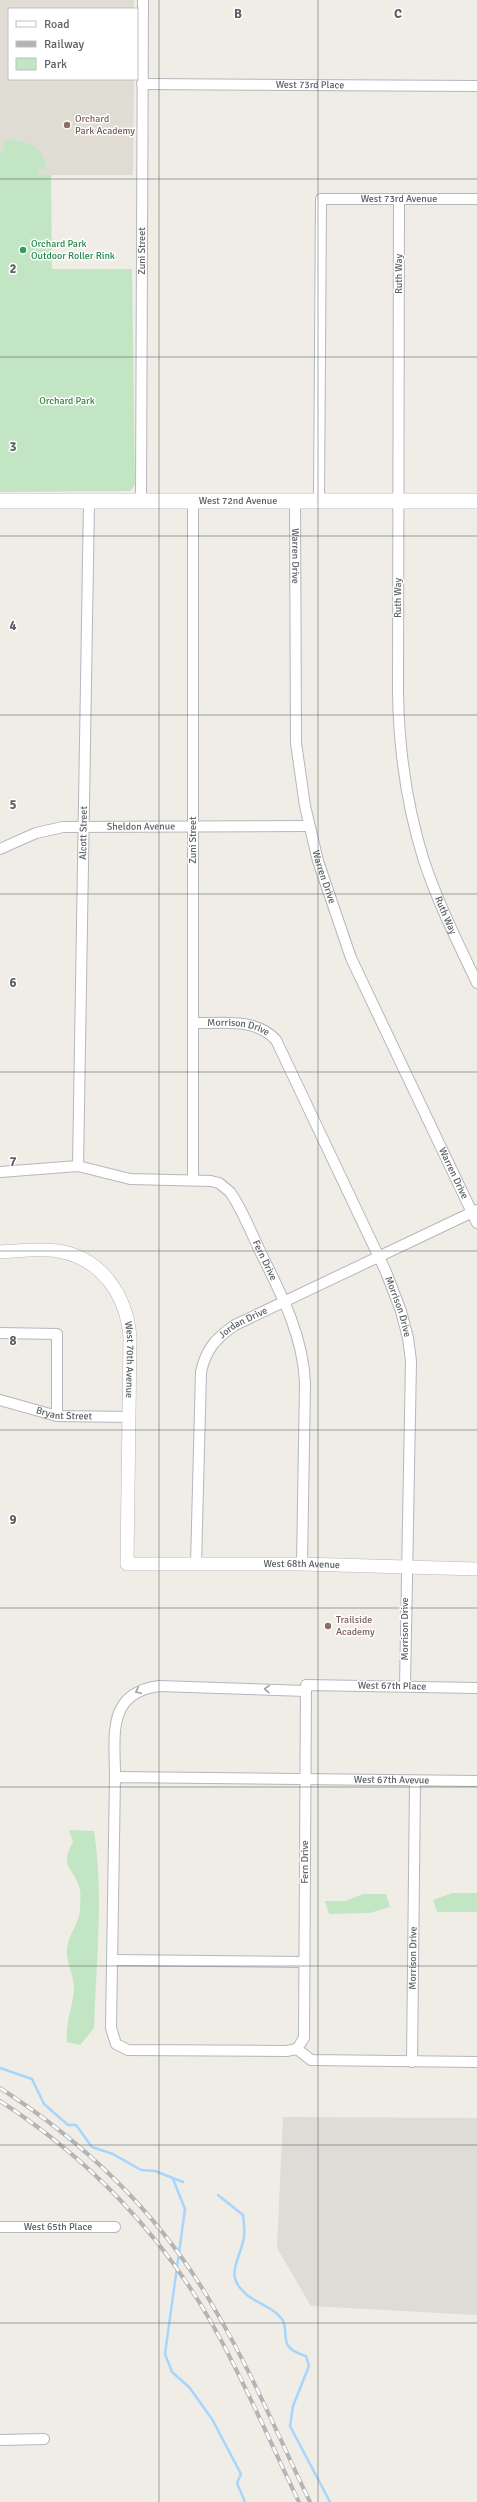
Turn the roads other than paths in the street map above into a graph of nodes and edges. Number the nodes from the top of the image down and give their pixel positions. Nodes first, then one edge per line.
1 (143, 0) edge
2 (142, 84) junction
3 (477, 86) edge
4 (400, 199) junction
5 (477, 199) edge
6 (0, 501) edge
7 (89, 501) junction
8 (141, 501) junction
9 (193, 501) junction
10 (295, 501) junction
11 (319, 501) junction
12 (398, 501) junction
13 (477, 501) edge
14 (84, 826) junction
15 (309, 826) junction
16 (193, 827) junction
17 (0, 849) edge
18 (477, 983) edge
19 (193, 1024) junction
20 (78, 1166) junction
21 (0, 1172) edge
22 (193, 1180) junction
23 (474, 1212) edge
24 (477, 1223) edge
25 (0, 1252) edge
26 (378, 1257) junction
27 (284, 1302) junction
28 (0, 1333) edge
29 (0, 1400) edge
30 (57, 1416) junction
31 (129, 1417) junction
32 (127, 1564) joint
33 (196, 1564) junction
34 (302, 1564) junction
35 (406, 1568) junction
36 (477, 1569) edge
37 (405, 1686) junction
38 (306, 1688) junction
39 (477, 1688) edge
40 (115, 1777) junction
41 (306, 1780) junction
42 (415, 1781) junction
43 (477, 1781) edge
44 (112, 1960) junction
45 (304, 1962) junction
46 (297, 2049) junction
47 (412, 2062) junction
48 (477, 2062) edge
49 (0, 2227) edge
50 (115, 2227) dead end
51 (44, 2439) dead end
52 (0, 2440) edge

1 - 2 street, Zuni Street
2 - 3 street, West 73rd Place
2 - 8 street, Zuni Street
4 - 5 street, West 73rd Avenue
4 - 11 street, West 73rd Avenue
4 - 12 street, Ruth Way
6 - 7 main road, West 72nd Avenue
7 - 8 main road, West 72nd Avenue
7 - 14 street, Alcott Street
8 - 9 main road, West 72nd Avenue
9 - 10 main road, West 72nd Avenue
9 - 16 street, Zuni Street
10 - 11 main road, West 72nd Avenue
10 - 15 street, Warren Drive
11 - 12 main road, West 72nd Avenue
12 - 13 main road, West 72nd Avenue
12 - 18 street, Ruth Way
14 - 16 street, Sheldon Avenue
14 - 17 street, Sheldon Avenue
14 - 20 street, Alcott Street
15 - 16 street, Sheldon Avenue
15 - 23 street, Warren Drive
16 - 19 street, Zuni Street
19 - 22 street, Zuni Street
19 - 26 street, Morrison Drive
20 - 21 street, Fern Drive
20 - 22 street, Fern Drive
22 - 27 street, Fern Drive
23 - 24 street, Warren Drive
23 - 26 street, Jordan Drive
25 - 31 street, West 70th Avenue
26 - 27 street, Jordan Drive
26 - 35 street, Morrison Drive
27 - 33 street, Jordan Drive
27 - 34 street, Fern Drive
28 - 30 street
29 - 30 street, Bryant Street
30 - 31 street, Bryant Street
31 - 32 street, West 70th Avenue
32 - 33 street, West 68th Avenue
33 - 34 street, West 68th Avenue
34 - 35 street, West 68th Avenue
35 - 36 street, West 68th Avenue
35 - 37 street, Morrison Drive
37 - 38 street, West 67th Place
37 - 39 street, West 67th Place
38 -> 40 street, West 67th Place
38 - 41 street, Fern Drive
40 - 41 street, West 67th Avevue
40 - 44 street, West 67th Place
41 - 42 street, West 67th Avevue
41 - 45 street, Fern Drive
42 - 43 street, West 67th Avevue
42 - 47 street, Morrison Drive
44 - 45 street
44 - 46 street, West 67th Place
45 - 46 street, Fern Drive
46 - 47 street
47 - 48 street
49 - 50 street, West 65th Place
51 - 52 street

